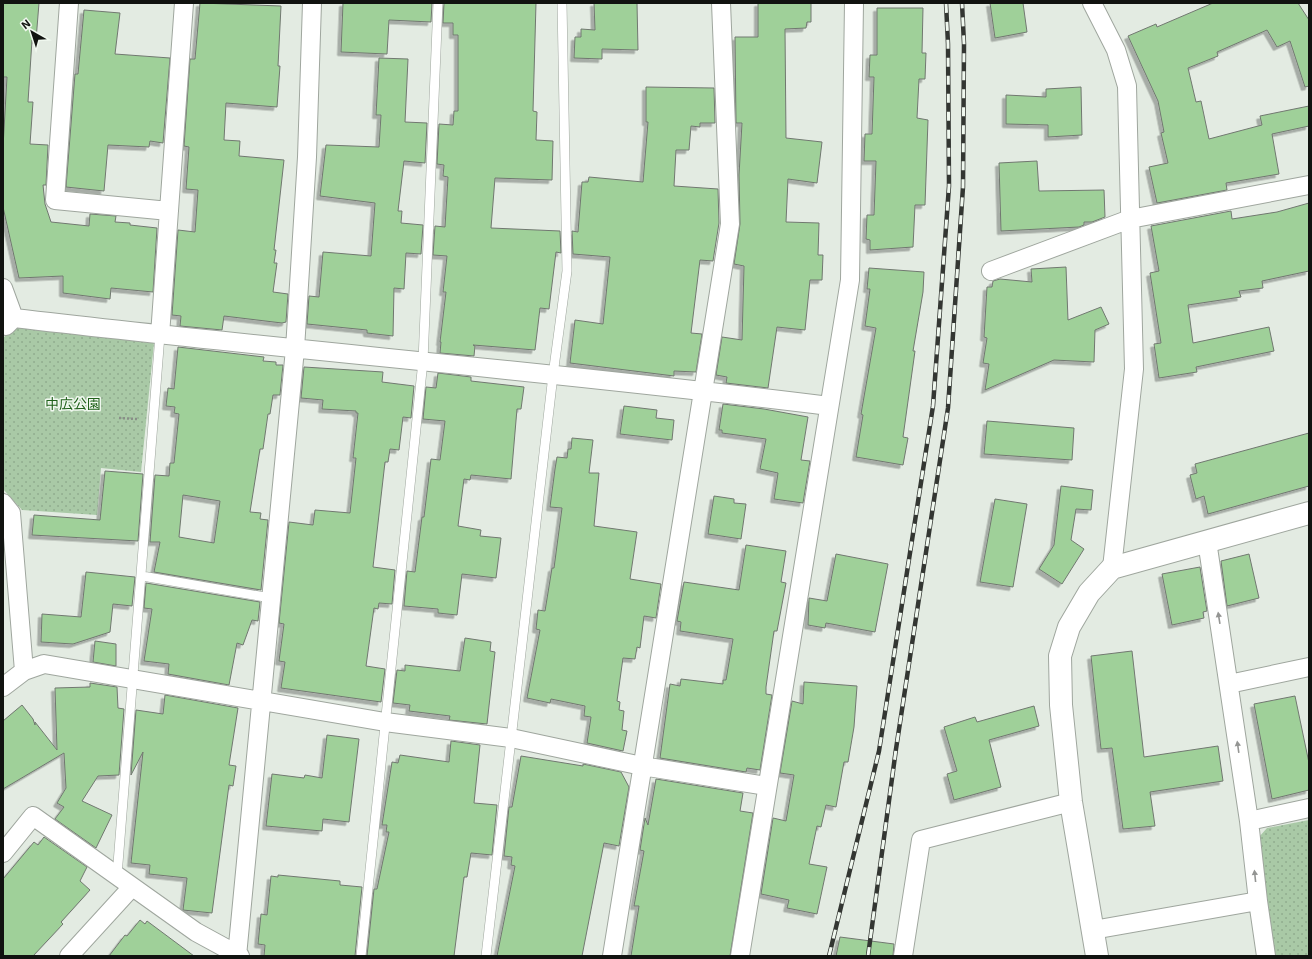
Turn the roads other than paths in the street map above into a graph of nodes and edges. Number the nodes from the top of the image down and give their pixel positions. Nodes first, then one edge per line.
1 (69, 3) edge
2 (184, 3) edge
3 (312, 3) edge
4 (438, 3) edge
5 (562, 3) edge
6 (721, 3) edge
7 (854, 3) edge
8 (1092, 3) edge
9 (1309, 185) edge
10 (169, 212) junction
11 (1130, 219) junction
12 (991, 271) dead end
13 (3, 288) edge
14 (7, 321) edge
15 (160, 335) junction
16 (295, 349) junction
17 (423, 361) junction
18 (553, 375) junction
19 (702, 390) junction
20 (829, 406) junction
21 (3, 503) edge
22 (1309, 513) edge
23 (1207, 541) junction
24 (1112, 568) junction
25 (142, 576) junction
26 (10, 585) edge
27 (271, 598) junction
28 (1309, 667) edge
29 (24, 671) junction
30 (133, 680) junction
31 (1229, 684) junction
32 (3, 687) edge
33 (261, 702) junction
34 (384, 722) junction
35 (511, 738) junction
36 (642, 766) junction
37 (766, 786) junction
38 (1071, 802) junction
39 (1309, 808) edge
40 (1249, 821) junction
41 (3, 853) edge
42 (117, 876) junction
43 (132, 887) junction
44 (1258, 901) junction
45 (1093, 930) junction
46 (70, 956) edge
47 (238, 956) edge
48 (361, 956) edge
49 (486, 956) edge
50 (612, 956) edge
51 (740, 956) edge
52 (903, 956) edge
53 (1097, 956) edge
54 (1266, 956) edge

1 - 10 street
2 - 10 street
3 - 16 street
4 - 17 lane
5 - 18 lane
6 - 19 street
7 - 20 street
8 - 11 street
9 - 11 street
10 - 15 street
11 - 12 street
11 - 24 street
13 - 14 street
14 - 15 street
15 - 16 street
15 - 25 lane
16 - 17 street
16 - 27 street
17 - 18 street
17 - 34 lane
18 - 19 street
18 - 35 lane
19 - 20 street
19 - 36 street
20 - 37 street
21 - 26 street
22 - 23 street
23 - 24 street
31 -> 23 street
24 - 38 street
25 - 27 lane
25 - 30 lane
26 - 29 street
27 - 33 street
28 - 31 street
29 - 30 street
29 - 32 street
30 - 33 street
30 - 42 lane
40 -> 31 street
33 - 34 street
33 - 47 street
34 - 35 street
34 - 48 lane
35 - 36 street
35 - 49 lane
36 - 37 street
36 - 50 street
37 - 51 street
38 - 45 street
38 - 52 street
39 - 40 street
44 -> 40 street
41 - 42 street
42 - 43 street
43 - 46 street
43 - 47 street
44 - 45 street
44 - 54 street
45 - 53 street

